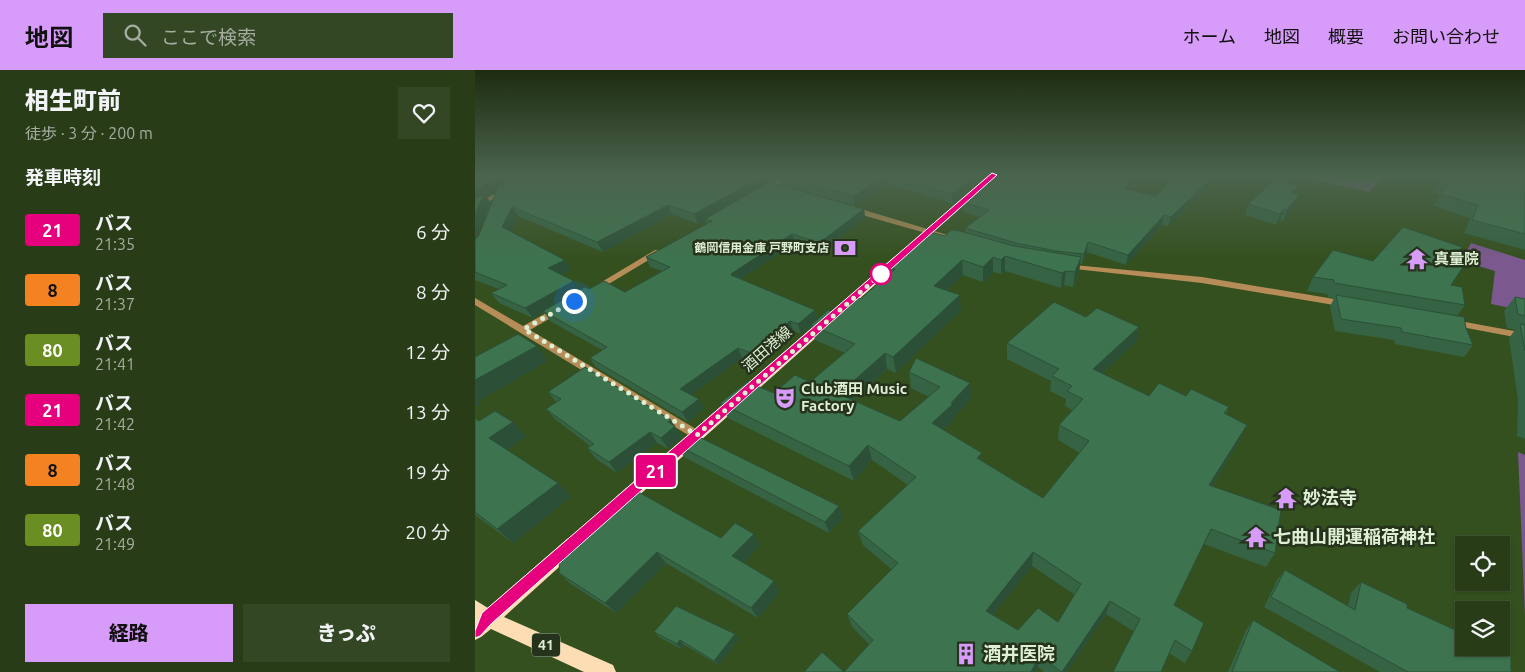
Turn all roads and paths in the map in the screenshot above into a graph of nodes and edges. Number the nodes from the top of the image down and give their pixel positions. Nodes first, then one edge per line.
1 (497, 203) edge
2 (962, 203) edge
3 (495, 208) edge
4 (846, 208) edge
5 (930, 231) junction
6 (968, 243) edge
7 (669, 246) edge
8 (1055, 265) edge
9 (584, 295) edge
10 (475, 301) edge
11 (567, 305) edge
12 (1360, 306) edge
13 (1444, 321) edge
14 (527, 335) junction
15 (1525, 336) edge
16 (697, 435) junction
17 (615, 507) edge
18 (585, 533) edge
19 (479, 619) edge
20 (606, 672) edge

1 - 3 street
2 - 5 main road, 酒田港線
4 - 5 street
5 - 6 street
5 - 16 main road, 酒田港線
7 - 9 street
8 - 12 street
10 - 14 street
11 - 14 street
13 - 15 street
14 - 16 street
16 - 17 main road, 酒田港線
18 - 19 main road
19 - 20 main road, 41

